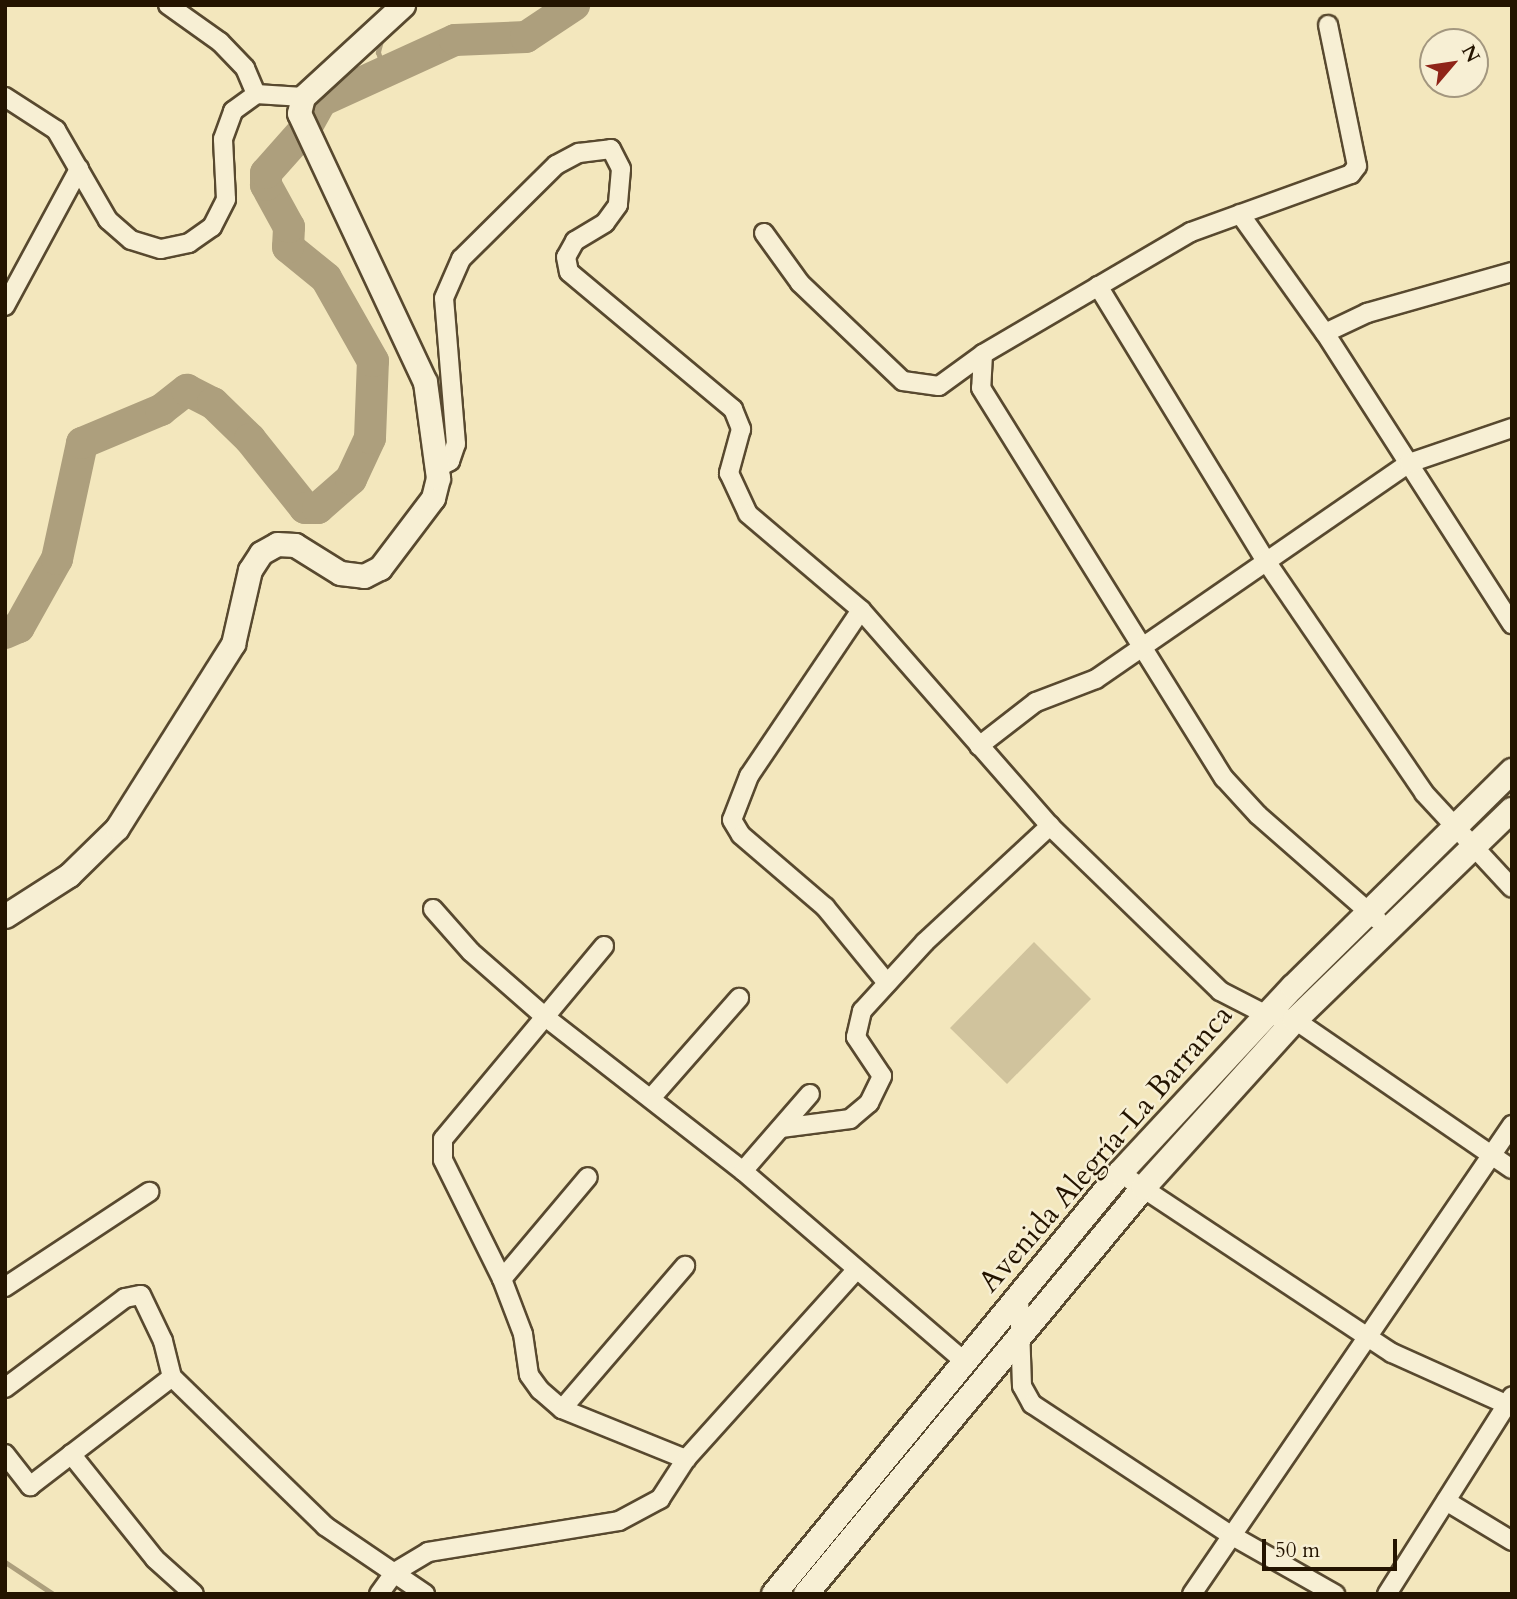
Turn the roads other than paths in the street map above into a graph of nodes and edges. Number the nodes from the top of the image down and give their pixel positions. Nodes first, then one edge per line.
1 (168, 5) edge
2 (403, 5) edge
3 (1328, 24) dead end
4 (256, 94) junction
5 (5, 97) edge
6 (303, 97) junction
7 (79, 169) junction
8 (1240, 214) junction
9 (764, 233) dead end
10 (1512, 272) edge
11 (1098, 286) junction
12 (5, 306) edge
13 (1325, 333) junction
14 (983, 354) junction
15 (1512, 428) edge
16 (1409, 463) junction
17 (436, 468) junction
18 (1268, 564) junction
19 (861, 610) junction
20 (1512, 624) edge
21 (1143, 647) junction
22 (979, 746) junction
23 (1512, 771) edge
24 (1512, 810) edge
25 (1050, 826) junction
26 (1453, 826) junction
27 (1471, 848) junction
28 (1512, 888) edge
29 (433, 909) dead end
30 (1372, 912) junction
31 (5, 916) edge
32 (1387, 931) junction
33 (604, 946) dead end
34 (887, 984) junction
35 (739, 998) dead end
36 (1266, 1014) junction
37 (544, 1016) junction
38 (1295, 1020) junction
39 (810, 1094) dead end
40 (652, 1097) junction
41 (1512, 1125) edge
42 (781, 1128) junction
43 (1488, 1155) junction
44 (1512, 1169) edge
45 (743, 1171) junction
46 (1120, 1173) junction
47 (588, 1177) dead end
48 (1144, 1187) junction
49 (149, 1192) dead end
50 (685, 1266) dead end
51 (856, 1270) junction
52 (502, 1279) junction
53 (5, 1287) edge
54 (1019, 1296) junction
55 (1023, 1329) junction
56 (1366, 1336) junction
57 (964, 1361) junction
58 (172, 1377) junction
59 (5, 1388) edge
60 (1510, 1402) edge
61 (562, 1409) junction
62 (5, 1454) edge
63 (71, 1454) junction
64 (686, 1459) junction
65 (1446, 1502) junction
66 (1231, 1535) junction
67 (1512, 1541) edge
68 (394, 1572) junction
69 (781, 1591) edge
70 (194, 1594) edge
71 (379, 1594) edge
72 (425, 1594) edge
73 (806, 1594) edge
74 (1192, 1594) edge
75 (1335, 1594) edge
76 (1387, 1594) edge

1 - 4 street
2 - 6 street
3 - 8 street
4 - 6 street
4 - 7 street
5 - 7 street
6 - 17 street
7 - 12 street
8 - 11 street
8 - 13 street
9 - 14 street
10 - 13 street
11 - 14 street
11 - 18 street
13 - 16 street
14 - 21 street
15 - 16 street
16 - 18 street
16 - 20 street
17 - 19 street
17 - 31 street
18 - 21 street
18 - 26 street
19 - 22 street
19 - 34 street
21 - 22 street
21 - 30 street
22 - 25 street
23 - 26 main road, Avenida Alegría-La Barranca
24 - 27 main road, Avenida Alegría-La Barranca
25 - 34 street
25 - 36 street
26 - 27 street
26 - 30 main road, Avenida Alegría-La Barranca
27 - 28 street
27 - 32 main road, Avenida Alegría-La Barranca
29 - 37 street
30 - 32 street
30 - 36 main road, Avenida Alegría-La Barranca
32 - 38 main road, Avenida Alegría-La Barranca
33 - 37 street
34 - 42 street
35 - 40 street
36 - 38 street
36 - 46 main road, Avenida Alegría-La Barranca
37 - 40 street
37 - 52 street
38 - 43 street
38 - 48 main road, Avenida Alegría-La Barranca
39 - 42 street
40 - 45 street
41 - 43 street
42 - 45 street
43 - 44 street
43 - 56 street
45 - 51 street
46 - 48 street
46 - 54 main road, Avenida Alegría-La Barranca
47 - 52 street
48 - 55 main road, Avenida Alegría-La Barranca
48 - 56 street
49 - 53 street
50 - 61 street
51 - 57 street
51 - 64 street
52 - 61 street
54 - 55 street
54 - 57 main road, Avenida Alegría-La Barranca
55 - 66 street
55 - 73 main road, Avenida Alegría-La Barranca
56 - 60 street
56 - 66 street
57 - 69 main road, Avenida Alegría-La Barranca
58 - 59 street
58 - 63 street
58 - 68 street
60 - 65 street
61 - 64 street
62 - 63 street
63 - 70 street
64 - 68 street
65 - 67 street
65 - 76 street
66 - 74 street
66 - 75 street
68 - 71 street
68 - 72 street

